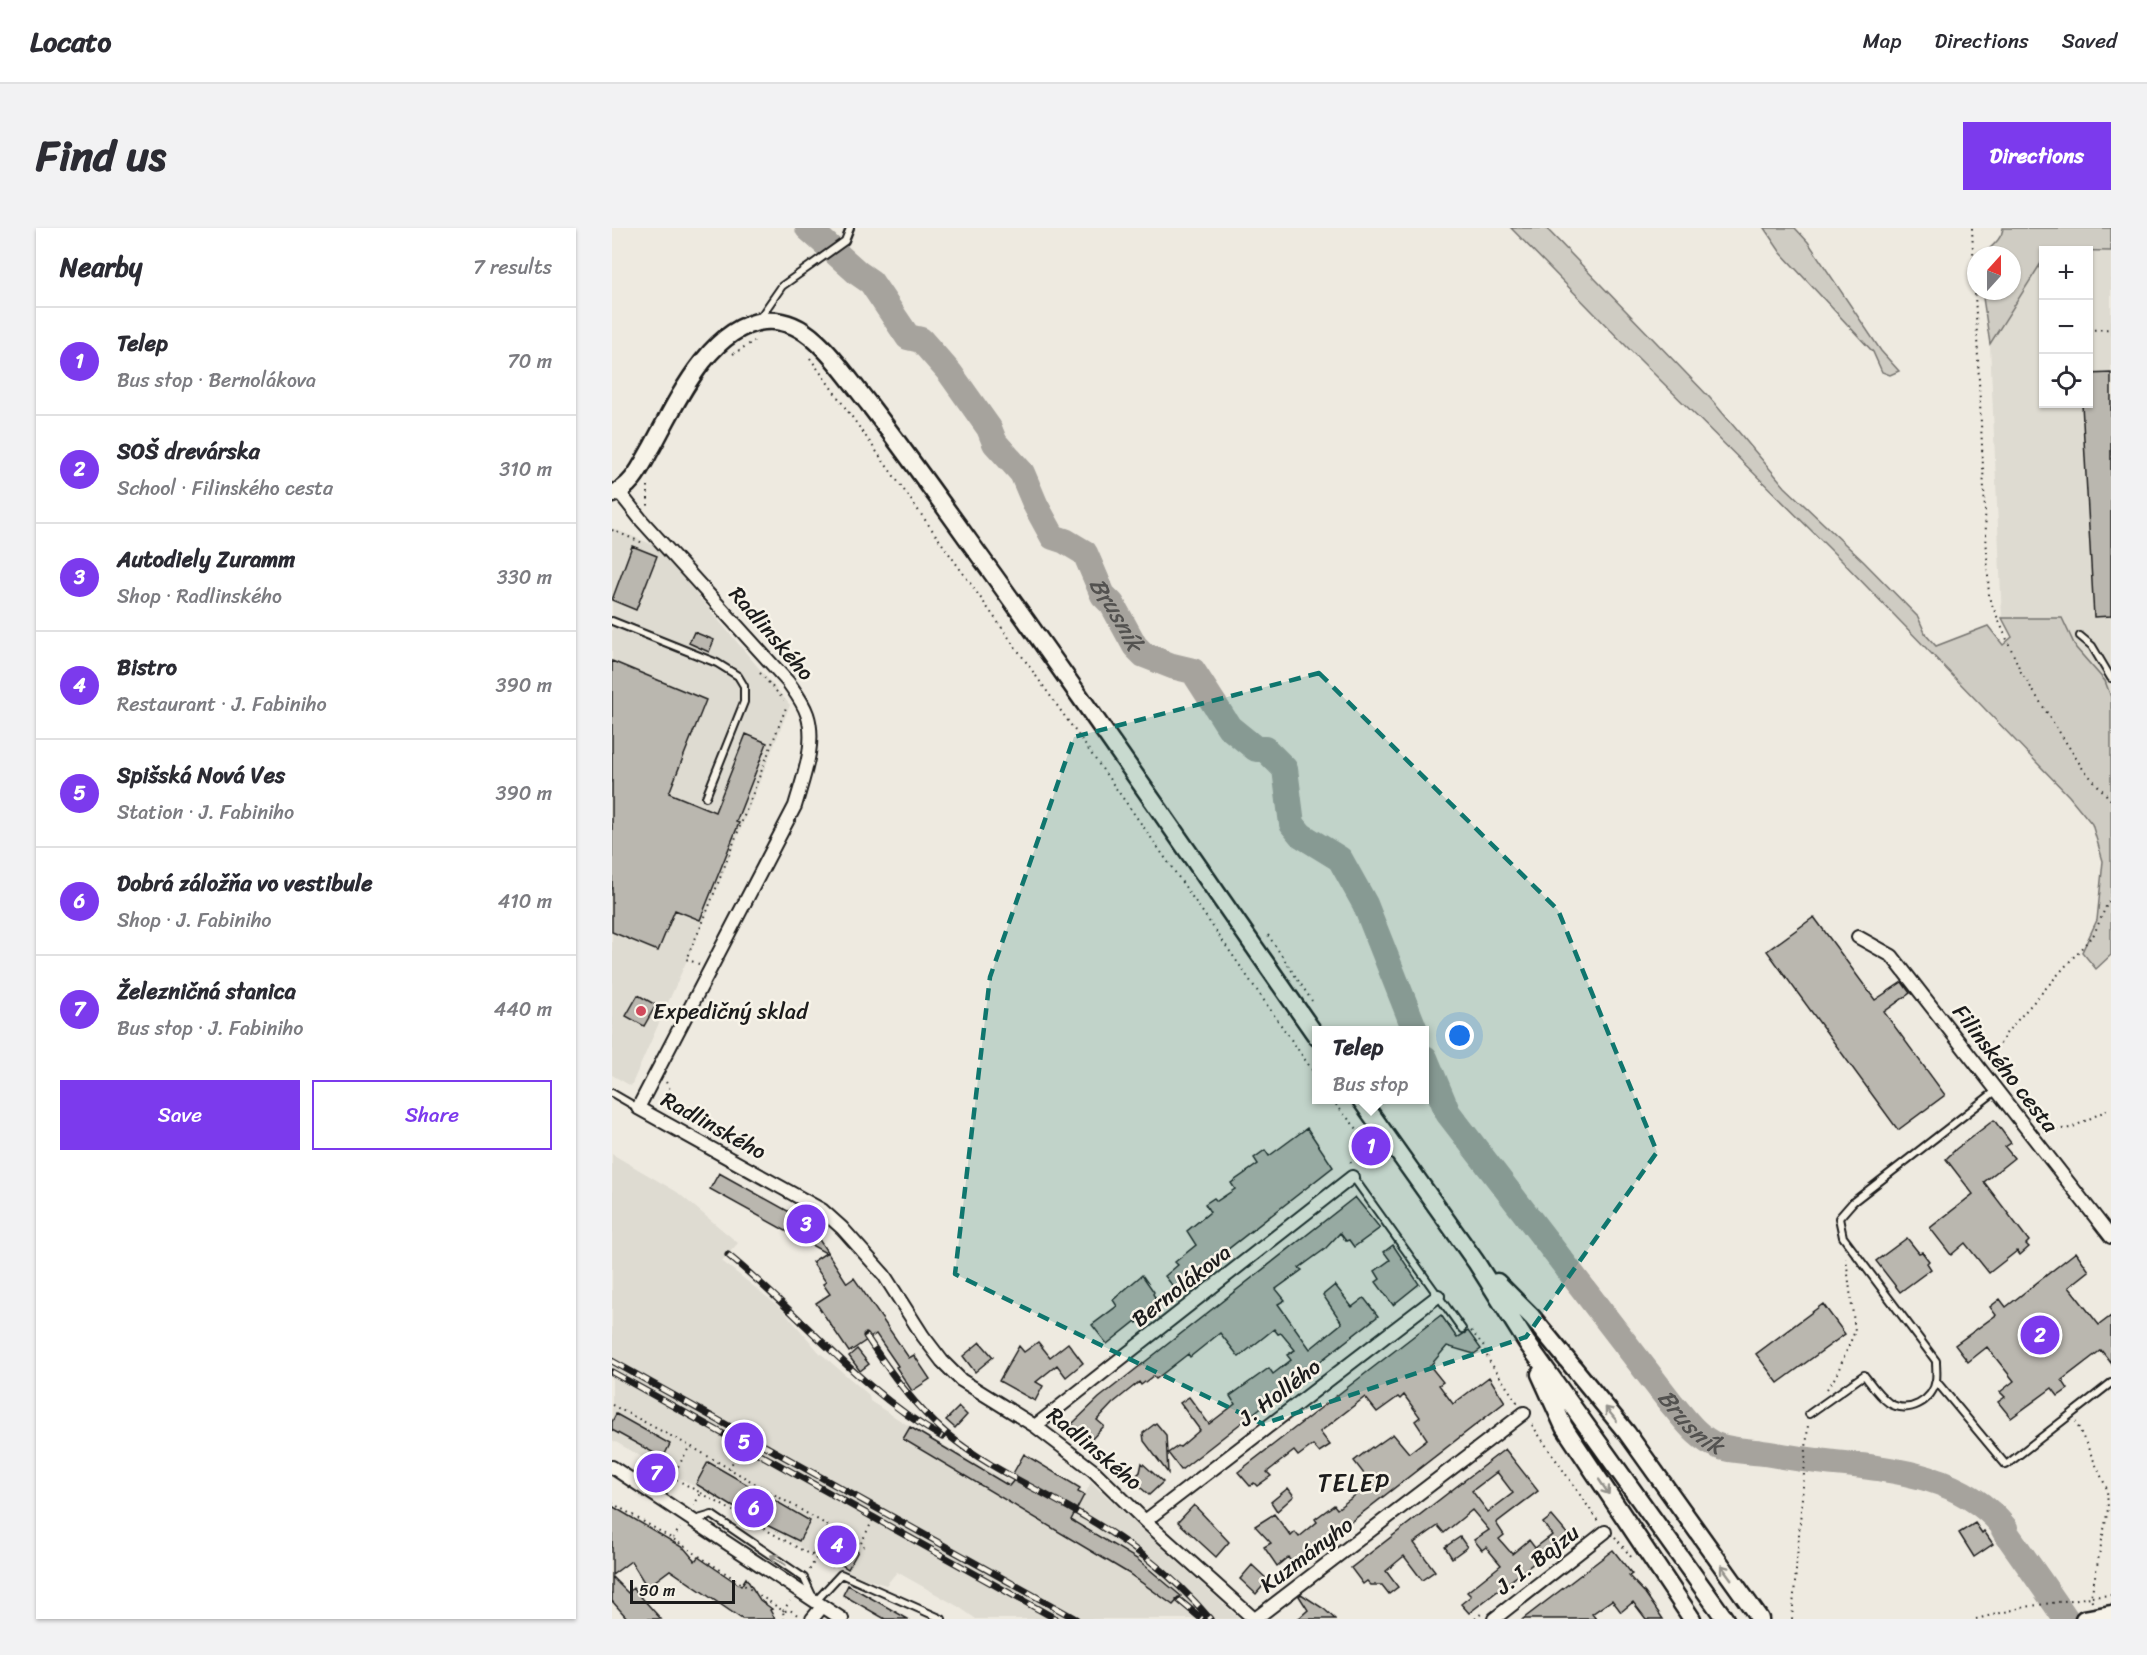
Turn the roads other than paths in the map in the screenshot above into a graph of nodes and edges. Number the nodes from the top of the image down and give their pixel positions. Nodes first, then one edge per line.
1 (850, 228) edge
2 (756, 331) junction
3 (615, 493) edge
4 (612, 621) edge
5 (2080, 636) dead end
6 (2111, 678) edge
7 (706, 797) dead end
8 (1858, 937) dead end
9 (1312, 1030) edge
10 (1997, 1090) junction
11 (612, 1093) edge
12 (1363, 1104) edge
13 (638, 1108) junction
14 (1352, 1177) joint
15 (2111, 1236) edge
16 (1476, 1262) junction
17 (1438, 1296) junction
18 (1462, 1329) road end
19 (1527, 1343) junction
20 (1936, 1381) junction
21 (2111, 1383) edge
22 (1524, 1413) road end
23 (1809, 1414) road end
24 (1035, 1426) junction
25 (612, 1467) edge
26 (1145, 1521) junction
27 (1605, 1532) road end
28 (818, 1604) junction
29 (2111, 1614) edge
30 (2089, 1618) edge
31 (812, 1619) edge
32 (842, 1619) edge
33 (942, 1619) edge
34 (1255, 1619) edge
35 (1494, 1619) edge
36 (1692, 1619) edge
37 (1725, 1619) edge
38 (1760, 1619) edge

1 - 2 lane
2 - 3 main road
2 - 9 main road
3 - 13 street, Radlinského
4 - 7 lane
5 - 6 lane
8 - 10 street, Filinského cesta
10 - 15 street, Filinského cesta
10 - 20 lane
11 - 13 lane
12 - 16 main road
13 - 24 street, Radlinského
14 - 17 lane
14 - 24 street, Bernolákova
16 - 19 main road
38 -> 16 main road
17 - 18 lane
17 - 26 street, J. Hollého
19 -> 36 main road
19 - 37 main road
20 - 21 lane
20 - 23 lane
22 - 34 street, Kuzmányho
24 - 26 street, Radlinského
25 - 28 street
26 - 34 street, Radlinského
27 - 35 street, J. I. Bajzu
28 - 31 street
28 - 32 street
28 - 33 lane
29 - 30 main road

